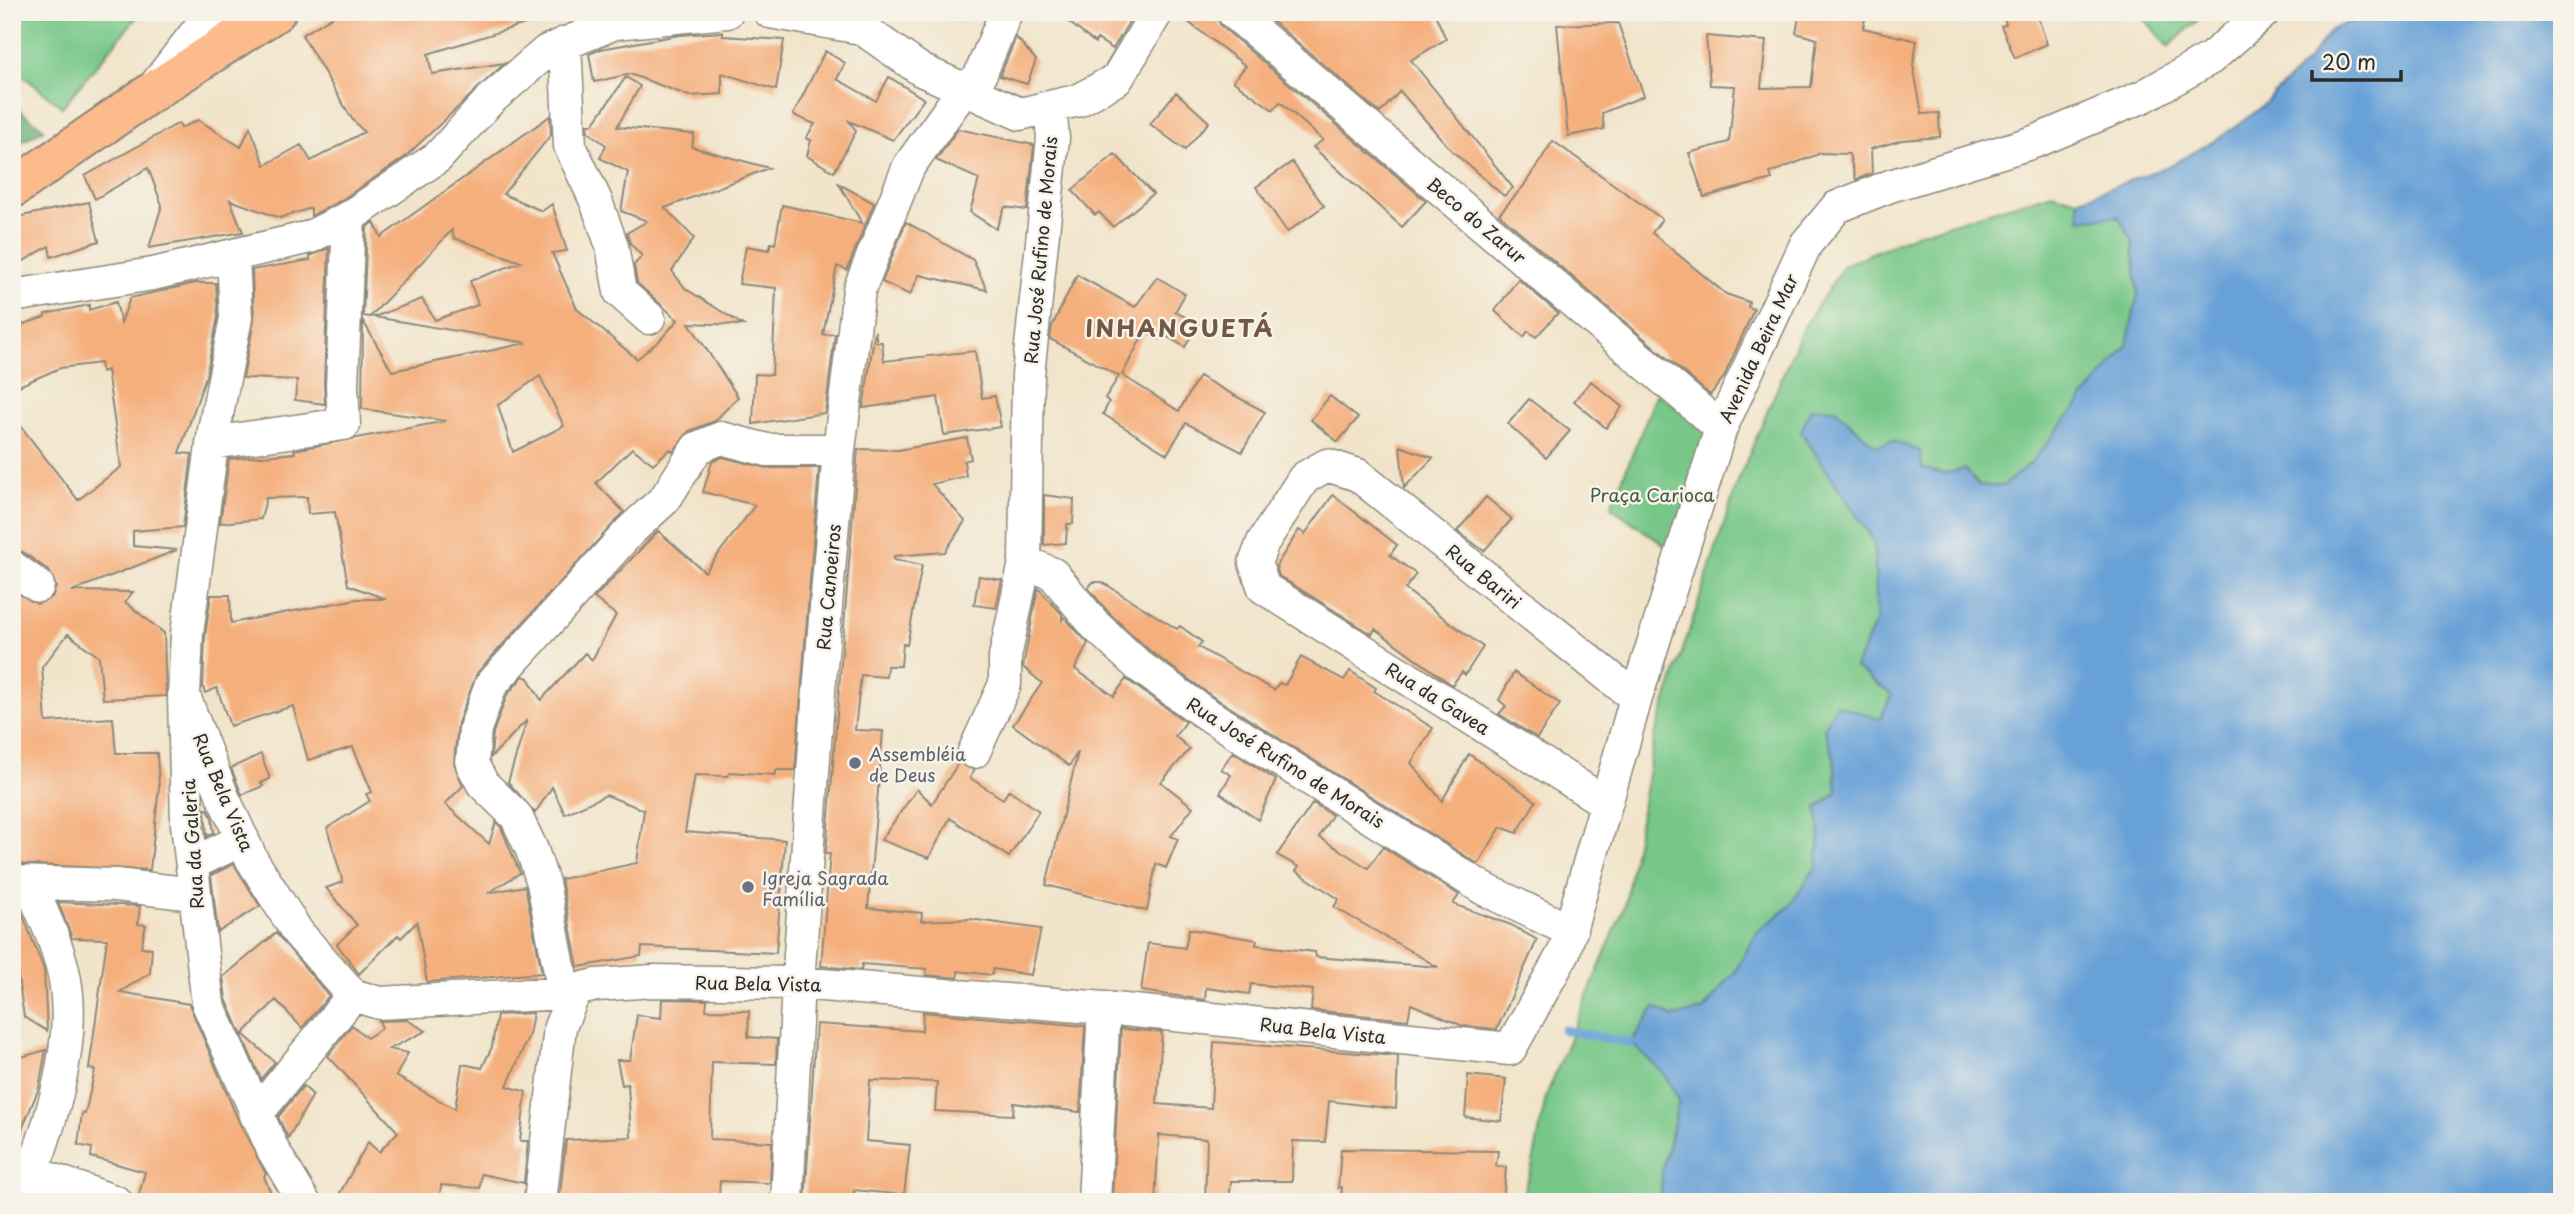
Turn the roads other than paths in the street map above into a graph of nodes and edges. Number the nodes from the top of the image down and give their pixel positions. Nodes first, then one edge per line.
1 (212, 12) edge
2 (727, 12) edge
3 (771, 12) edge
4 (1006, 12) edge
5 (1157, 12) edge
6 (1233, 12) edge
7 (2264, 12) edge
8 (263, 16) edge
9 (565, 43) junction
10 (964, 89) junction
11 (149, 94) junction
12 (1051, 107) junction
13 (12, 189) edge
14 (349, 217) junction
15 (233, 257) junction
16 (12, 296) edge
17 (649, 318) dead end
18 (1721, 428) junction
19 (212, 443) junction
20 (839, 450) junction
21 (1327, 465) joint
22 (1025, 562) junction
23 (12, 567) edge
24 (38, 586) dead end
25 (184, 696) junction
26 (1636, 698) junction
27 (974, 752) dead end
28 (1605, 803) junction
29 (243, 839) junction
30 (193, 879) junction
31 (21, 883) edge
32 (1567, 942) junction
33 (798, 983) junction
34 (570, 992) junction
35 (353, 995) junction
36 (1104, 1008) junction
37 (1510, 1049) joint
38 (256, 1115) junction
39 (32, 1172) junction
40 (18, 1202) edge
41 (116, 1202) edge
42 (304, 1202) edge
43 (540, 1202) edge
44 (787, 1202) edge
45 (1094, 1202) edge

1 - 11 street
2 - 9 street
3 - 10 street
4 - 10 street, Rua Canoeiros
5 - 12 street
6 - 18 street, Beco do Zarur
7 - 18 street, Avenida Beira Mar
8 - 11 main road
9 - 14 street
9 - 17 street
10 - 12 street
10 - 20 street, Rua Canoeiros
11 - 13 main road
12 - 22 street, Rua José Rufino de Morais
14 - 15 street
14 - 19 street
15 - 16 street
15 - 19 street, Rua da Galeria
18 - 26 street, Avenida Beira Mar
19 - 25 street, Rua da Galeria
20 - 33 street, Rua Canoeiros
20 - 34 street
21 - 26 street, Rua Bariri
21 - 28 street, Rua da Gavea
22 - 27 street, Rua José Rufino de Morais
22 - 32 street, Rua José Rufino de Morais
23 - 24 street
25 - 29 street, Rua Bela Vista
25 - 30 street, Rua da Galeria
26 - 28 street, Avenida Beira Mar
28 - 32 street, Avenida Beira Mar
29 - 30 street
29 - 35 street, Rua Bela Vista
30 - 31 street
30 - 38 street, Rua da Galeria
31 - 39 street
32 - 37 street, Avenida Beira Mar
33 - 34 street, Rua Bela Vista
33 - 36 street, Rua Bela Vista
33 - 44 street, Rua Canoeiros
34 - 35 street, Rua Bela Vista
34 - 43 street
35 - 38 street
36 - 37 street, Rua Bela Vista
36 - 45 street
38 - 42 street, Rua da Galeria
39 - 40 street
39 - 41 street

